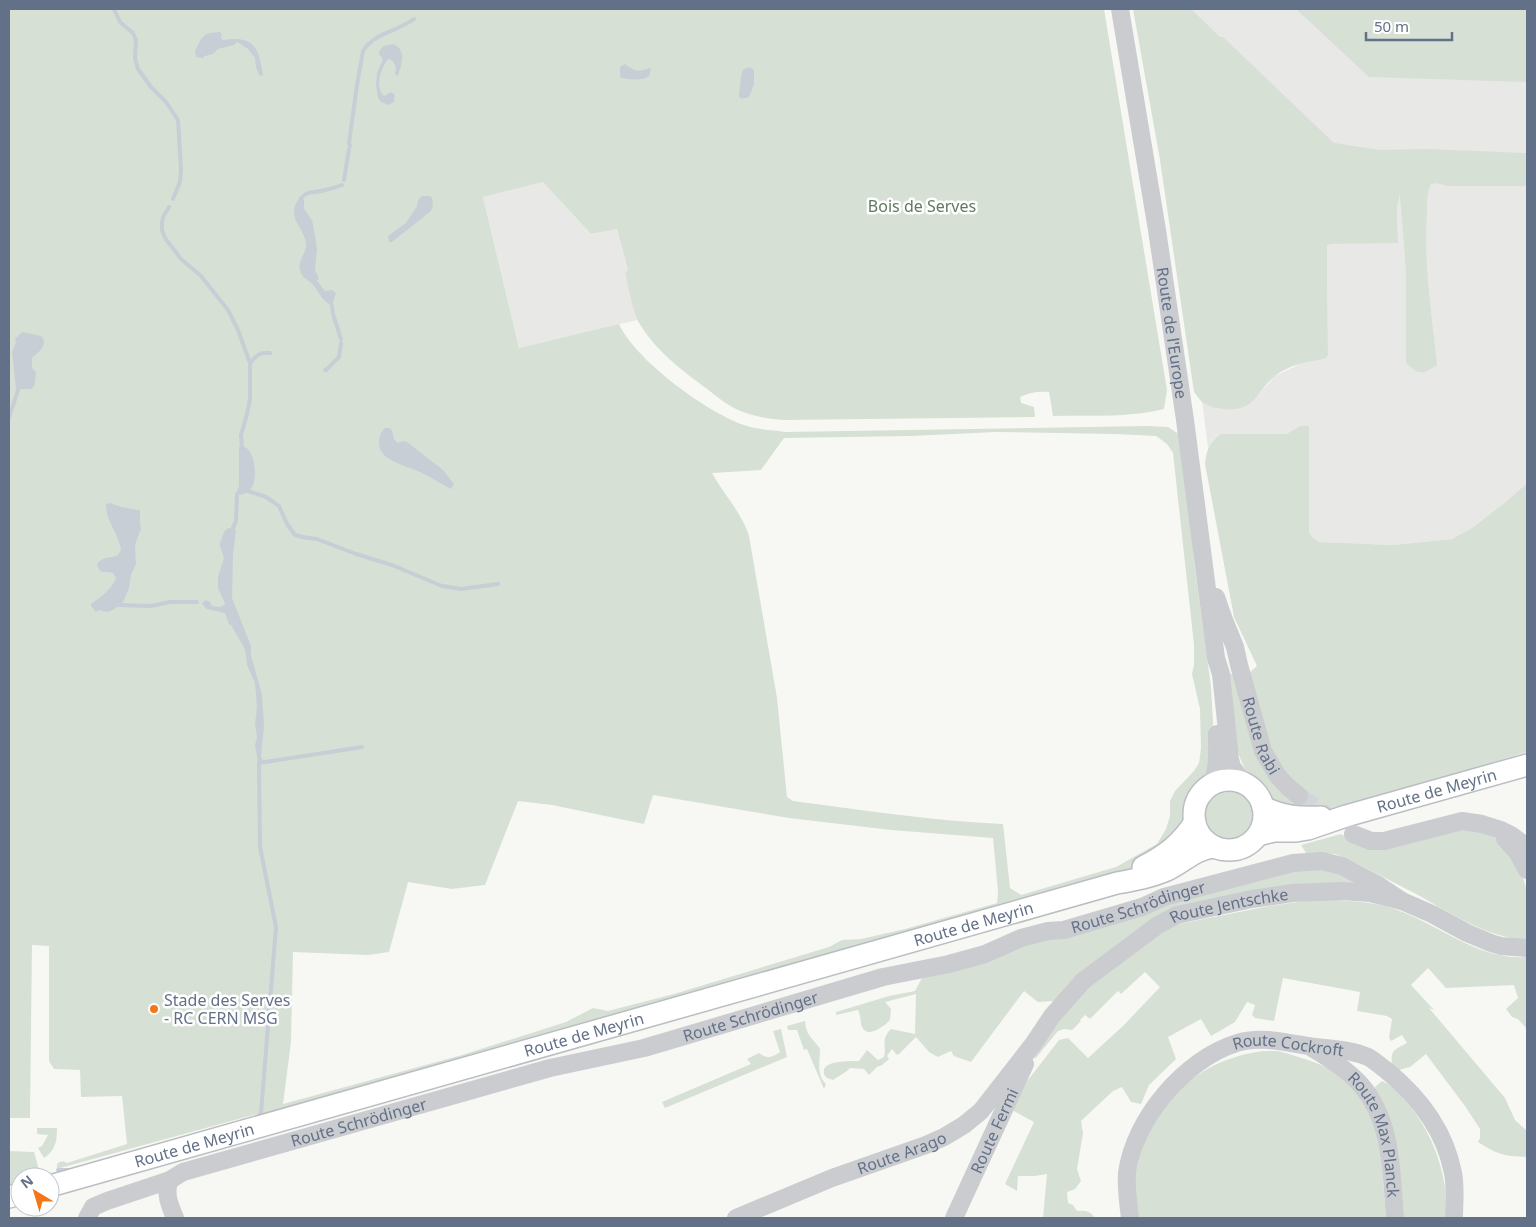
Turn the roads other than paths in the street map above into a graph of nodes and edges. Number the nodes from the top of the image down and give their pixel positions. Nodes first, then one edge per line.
1 (1120, 9) edge
2 (1202, 551) junction
3 (1216, 658) junction
4 (1239, 665) junction
5 (1527, 765) edge
6 (1244, 784) junction
7 (1210, 786) junction
8 (1299, 796) tunnel mouth
9 (1263, 807) junction
10 (1195, 822) junction
11 (1350, 825) junction
12 (1492, 827) junction
13 (1258, 834) junction
14 (1216, 847) junction
15 (1527, 847) edge
16 (1527, 870) edge
17 (1118, 882) junction
18 (1402, 901) junction
19 (1527, 948) edge
20 (1034, 1043) junction
21 (1309, 1046) junction
22 (170, 1180) junction
23 (60, 1183) edge
24 (90, 1213) edge
25 (175, 1218) edge
26 (736, 1218) edge
27 (954, 1218) edge
28 (1130, 1218) edge
29 (1395, 1218) edge
30 (1454, 1218) edge

1 - 2 street, Route de l'Europe
2 - 3 street, Route de l'Europe
2 - 4 street, Route Rabi
3 - 4 street
3 - 6 street, Route de l'Europe
3 - 7 street, Route de l'Europe
4 - 8 street, Route Rabi
5 - 11 main road, Route de Meyrin
6 - 7 main road
6 - 9 main road
7 - 10 main road
9 - 11 main road, Route de Meyrin
9 - 13 main road
10 - 14 main road
10 - 17 main road, Route de Meyrin
11 - 12 street
11 - 13 main road, Route de Meyrin
12 - 15 street
12 - 16 street
13 - 14 main road
14 - 17 main road, Route de Meyrin
17 - 23 main road, Route de Meyrin
18 - 19 street, Route Jentschke
18 - 20 street, Route Jentschke
18 - 22 street, Route Schrödinger
20 - 26 street, Route Arago
20 - 27 street, Route Fermi
21 - 28 street, Route Cockroft
21 - 29 street, Route Max Planck
21 - 30 street, Route Cockroft
22 - 24 street, Route Schrödinger
22 - 25 street

